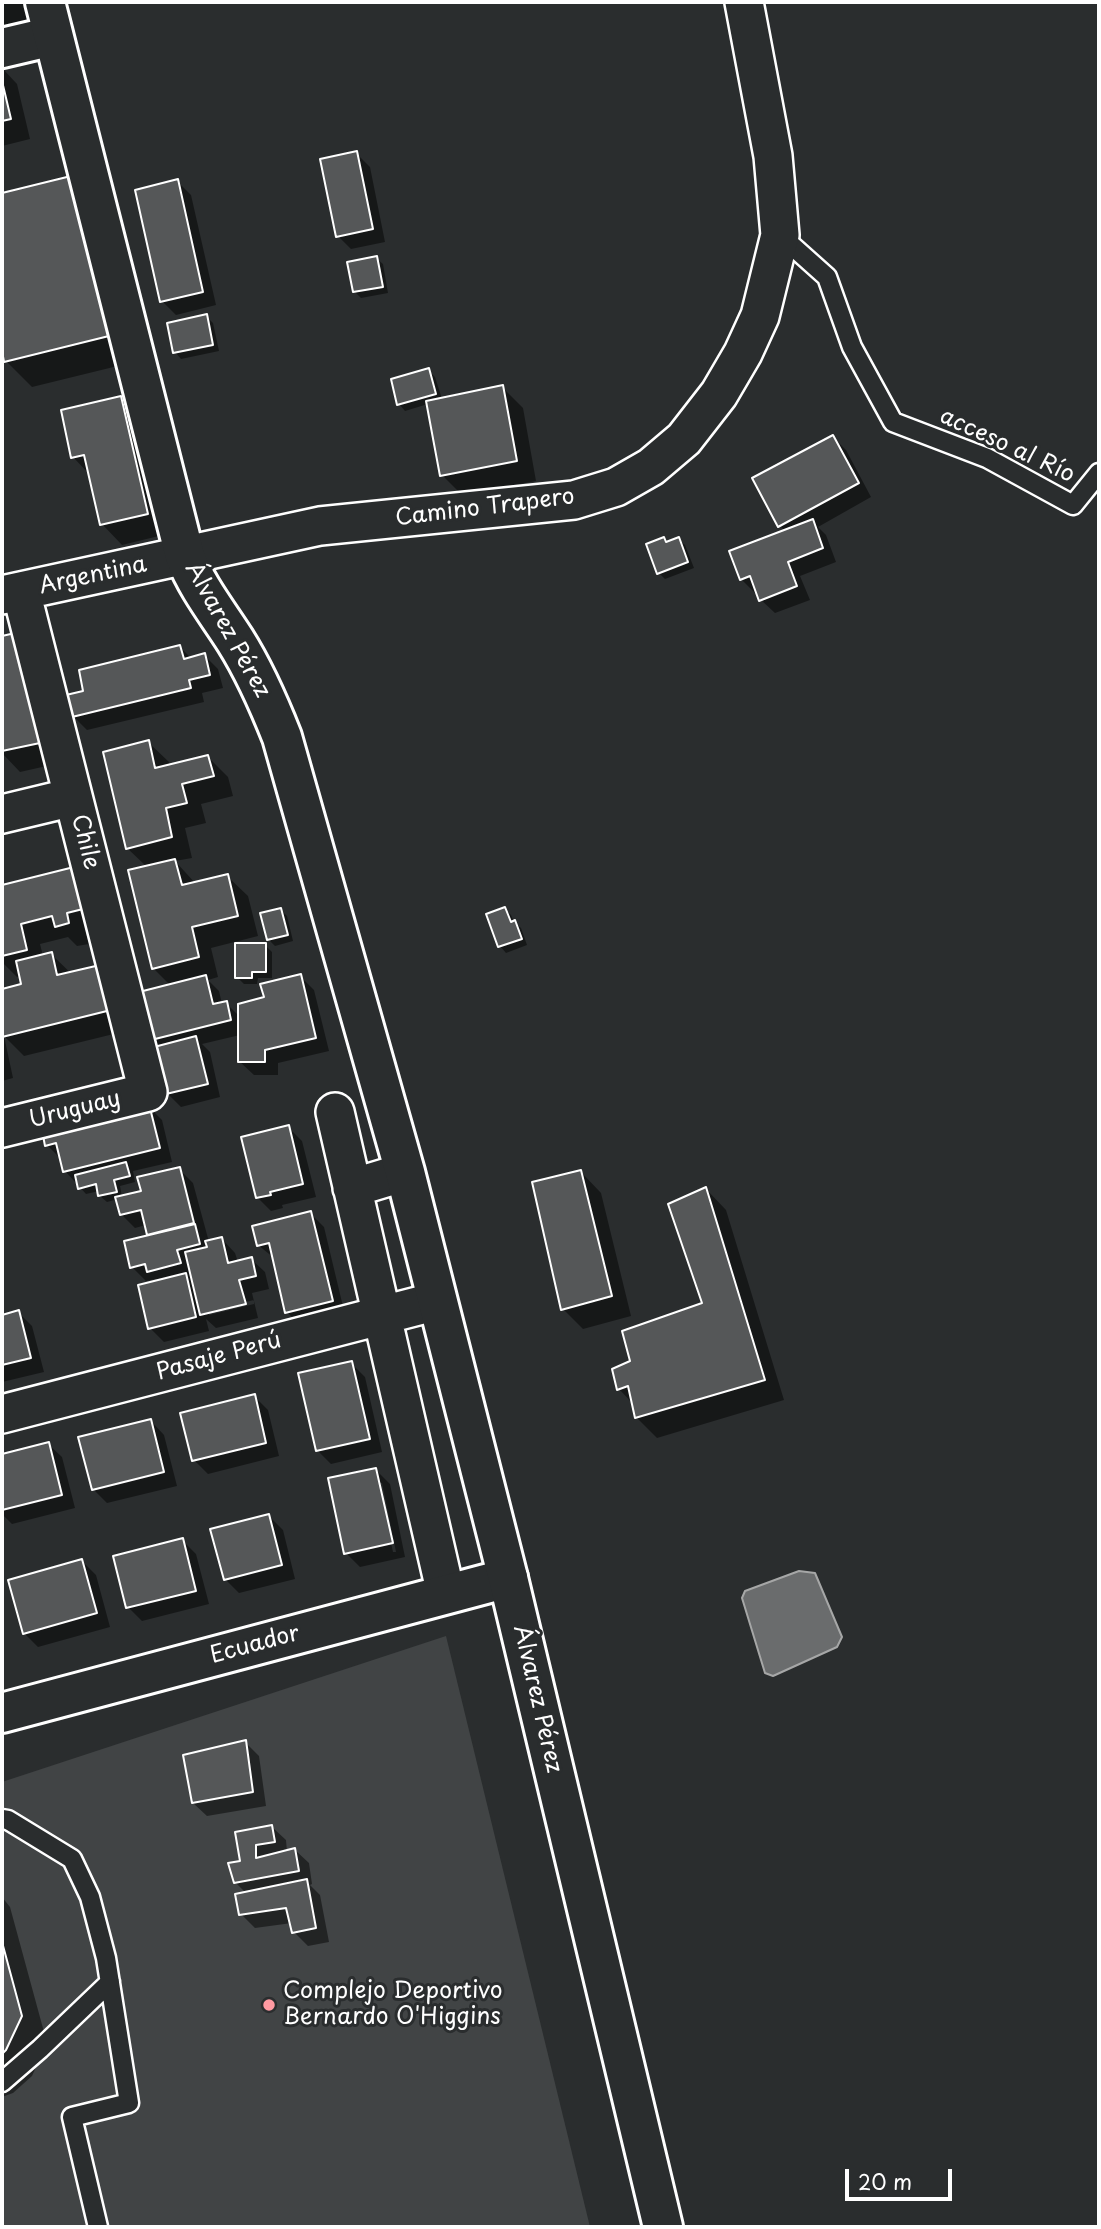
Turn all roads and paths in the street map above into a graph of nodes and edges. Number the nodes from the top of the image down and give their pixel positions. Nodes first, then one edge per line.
1 (744, 2) edge
2 (49, 19) edge
3 (2, 48) edge
4 (780, 235) junction
5 (1099, 473) edge
6 (185, 556) junction
7 (11, 593) edge
8 (73, 797) junction
9 (2, 814) edge
10 (148, 1092) joint
11 (335, 1112) dead end
12 (2, 1128) edge
13 (405, 1172) junction
14 (352, 1188) junction
15 (437, 1301) junction
16 (382, 1315) junction
17 (2, 1414) edge
18 (508, 1578) junction
19 (446, 1594) junction
20 (2, 1713) edge
21 (2, 1819) edge
22 (110, 1982) junction
23 (2, 2082) edge
24 (98, 2227) edge
25 (663, 2227) edge

1 - 4 street, Camino Trapero
2 - 3 main road
2 - 6 main road, Álvarez Pérez
4 - 5 lane, acceso al Río
4 - 6 street, Camino Trapero
6 - 7 street, Argentina
6 - 13 main road, Álvarez Pérez
7 - 8 street, Chile
8 - 9 street
8 - 10 street, Chile
10 - 12 street, Uruguay
11 - 14 street
13 - 14 street
13 - 15 main road, Álvarez Pérez
14 - 16 street
15 - 16 street, Pasaje Perú
15 - 18 main road, Álvarez Pérez
16 - 17 street, Pasaje Perú
16 - 19 street
18 - 19 main road, Ecuador
18 - 25 main road, Álvarez Pérez
19 - 20 main road, Ecuador
21 - 22 lane
22 - 23 lane
22 - 24 lane

